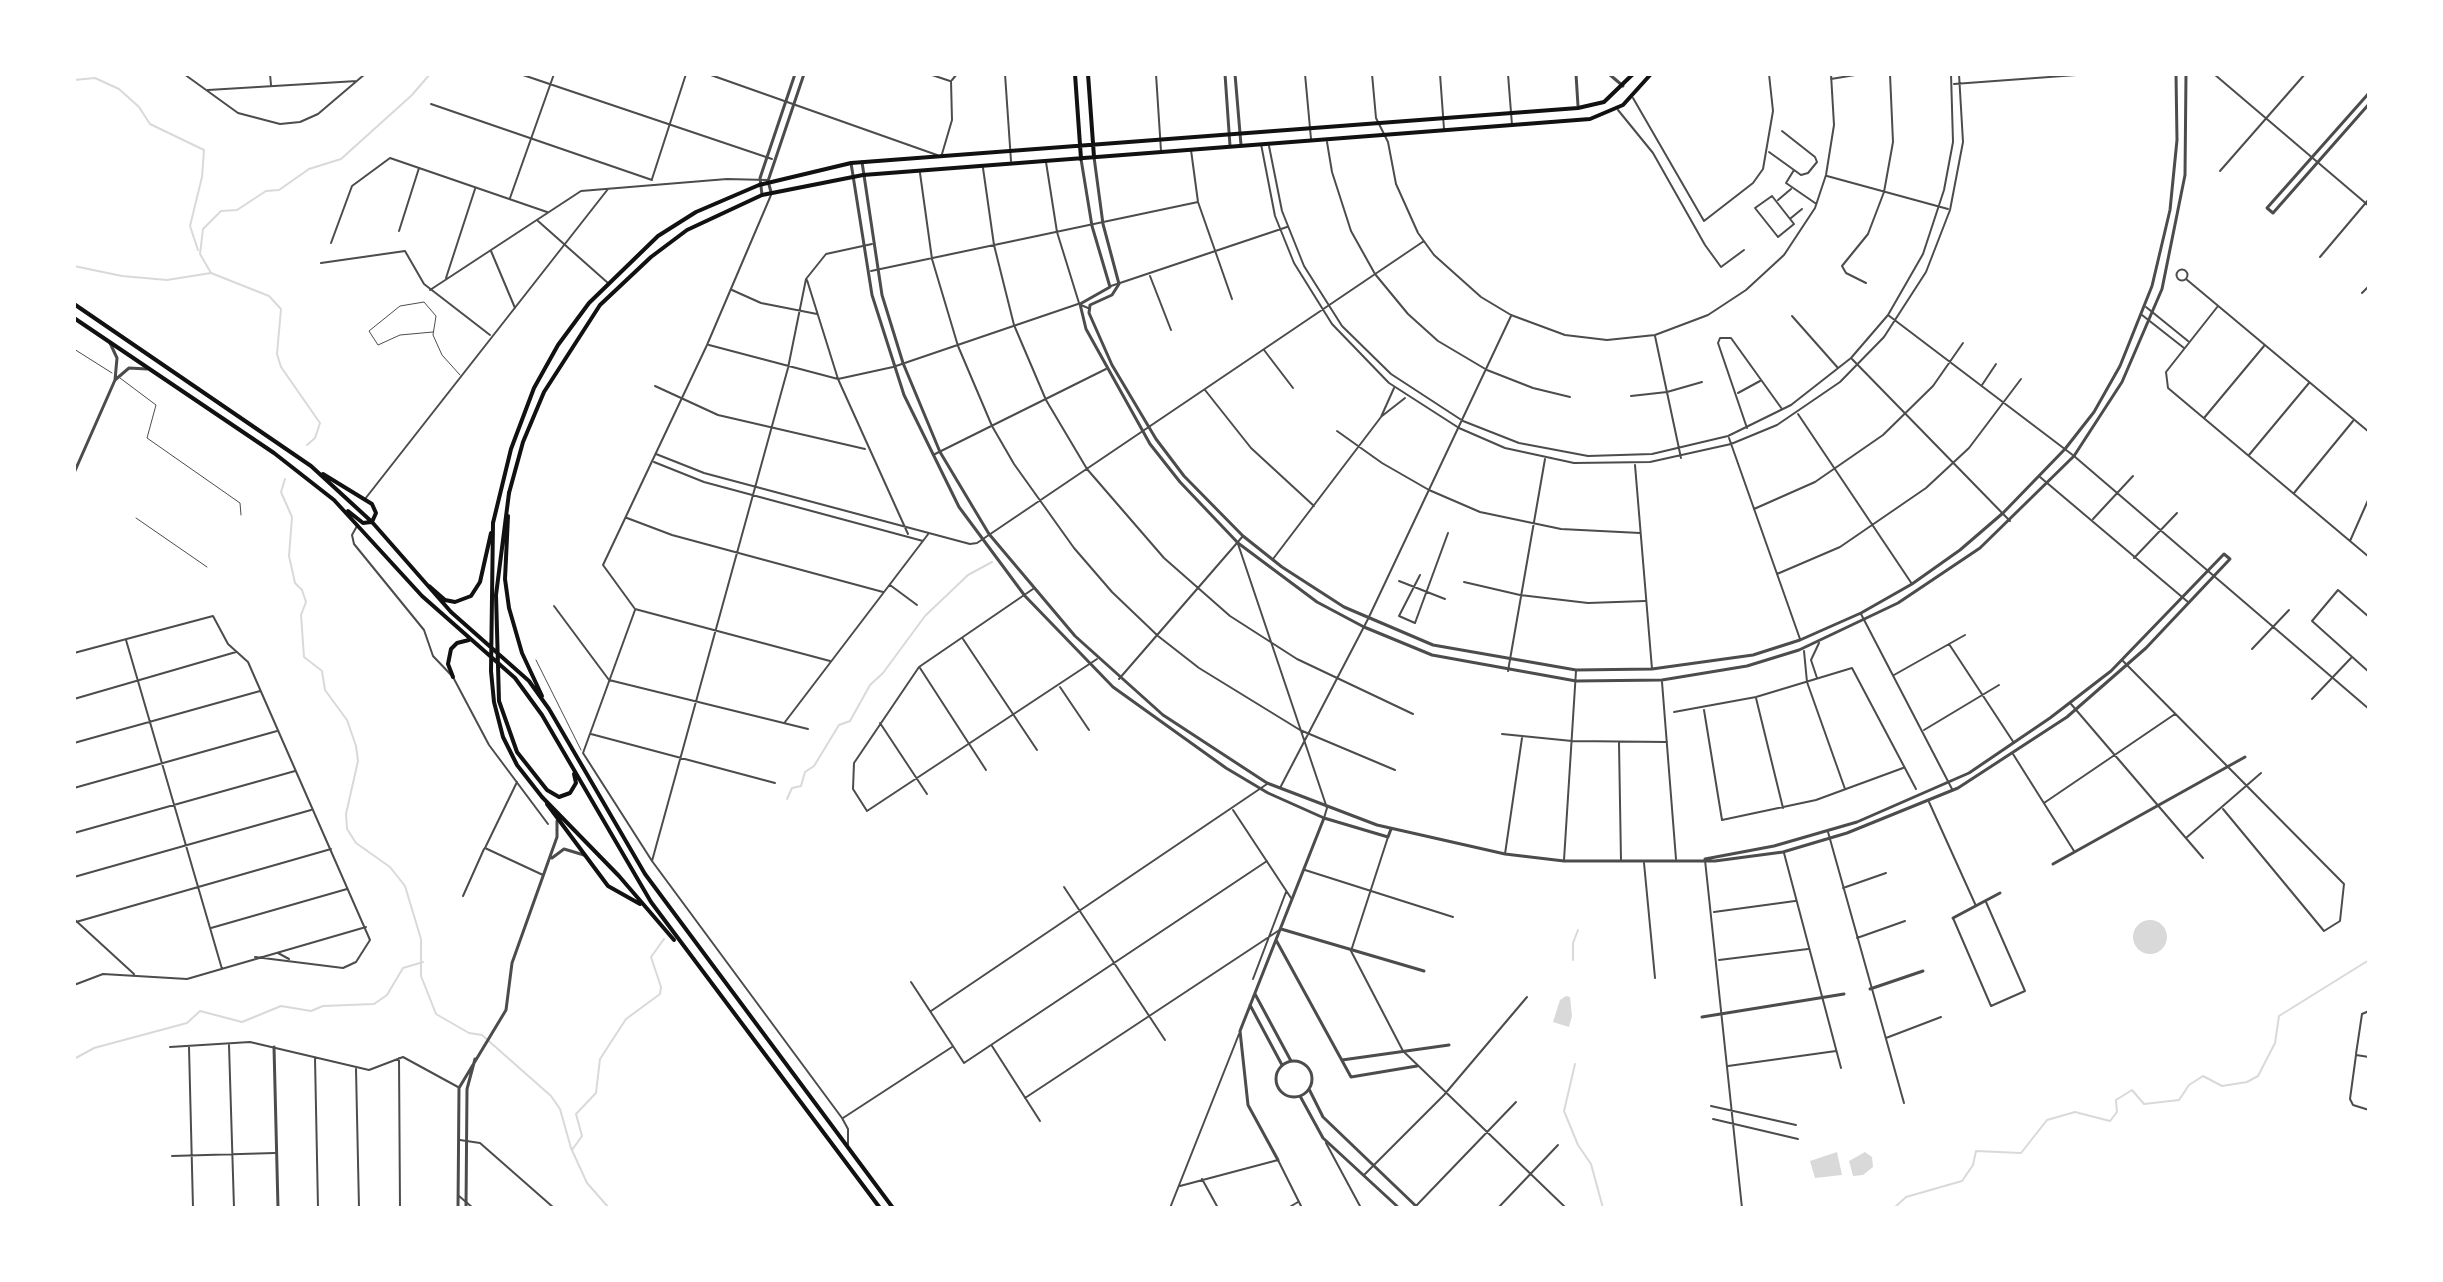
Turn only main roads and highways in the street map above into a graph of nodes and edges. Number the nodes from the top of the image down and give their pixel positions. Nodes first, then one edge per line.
1 (1075, 74) edge
2 (1088, 74) edge
3 (1633, 74) edge
4 (1651, 74) edge
5 (1623, 86) junction
6 (1632, 97) junction
7 (1079, 131) junction
8 (1092, 131) junction
9 (1093, 145) junction
10 (1080, 146) junction
11 (1094, 157) junction
12 (1081, 159) junction
13 (649, 243) junction
14 (656, 252) junction
15 (612, 278) junction
16 (620, 285) junction
17 (74, 304) edge
18 (74, 318) edge
19 (570, 329) junction
20 (578, 335) junction
21 (511, 449) junction
22 (520, 451) junction
23 (311, 466) junction
24 (509, 493) junction
25 (334, 500) junction
26 (369, 523) junction
27 (493, 523) junction
28 (358, 525) junction
29 (411, 569) junction
30 (471, 640) junction
31 (494, 672) junction
32 (453, 677) road end
33 (549, 709) junction
34 (563, 750) junction
35 (542, 797) junction
36 (651, 914) junction
37 (686, 953) junction
38 (880, 1208) edge
39 (893, 1208) edge

1 - 7 main road
2 - 8 main road
3 - 5 main road
4 - 6 main road
5 - 6 main road
5 - 9 main road
6 - 11 main road
7 - 8 main road
7 - 10 main road
8 - 9 main road
9 - 10 main road
9 - 11 main road
10 - 12 main road
10 - 13 main road
11 - 12 main road
12 - 14 main road
13 - 14 main road
13 - 15 main road
14 - 16 main road
15 - 16 main road
15 - 19 main road
16 - 20 main road
17 - 23 main road
18 - 25 main road
19 - 20 main road
19 - 21 main road
20 - 22 main road
21 - 22 main road
21 - 27 main road
22 - 24 main road
23 - 26 main road
23 - 26 main road
24 - 31 main road
24 - 33 main road
25 - 26 main road
25 - 28 main road
26 - 28 main road
26 - 29 main road
27 - 29 main road
27 - 31 main road
28 - 30 main road
29 - 33 main road
30 - 32 main road
30 - 34 main road
31 - 34 main road
31 - 35 main road
33 - 39 main road
34 - 37 main road
35 - 36 main road
35 - 36 main road
36 - 37 main road
37 - 38 main road

